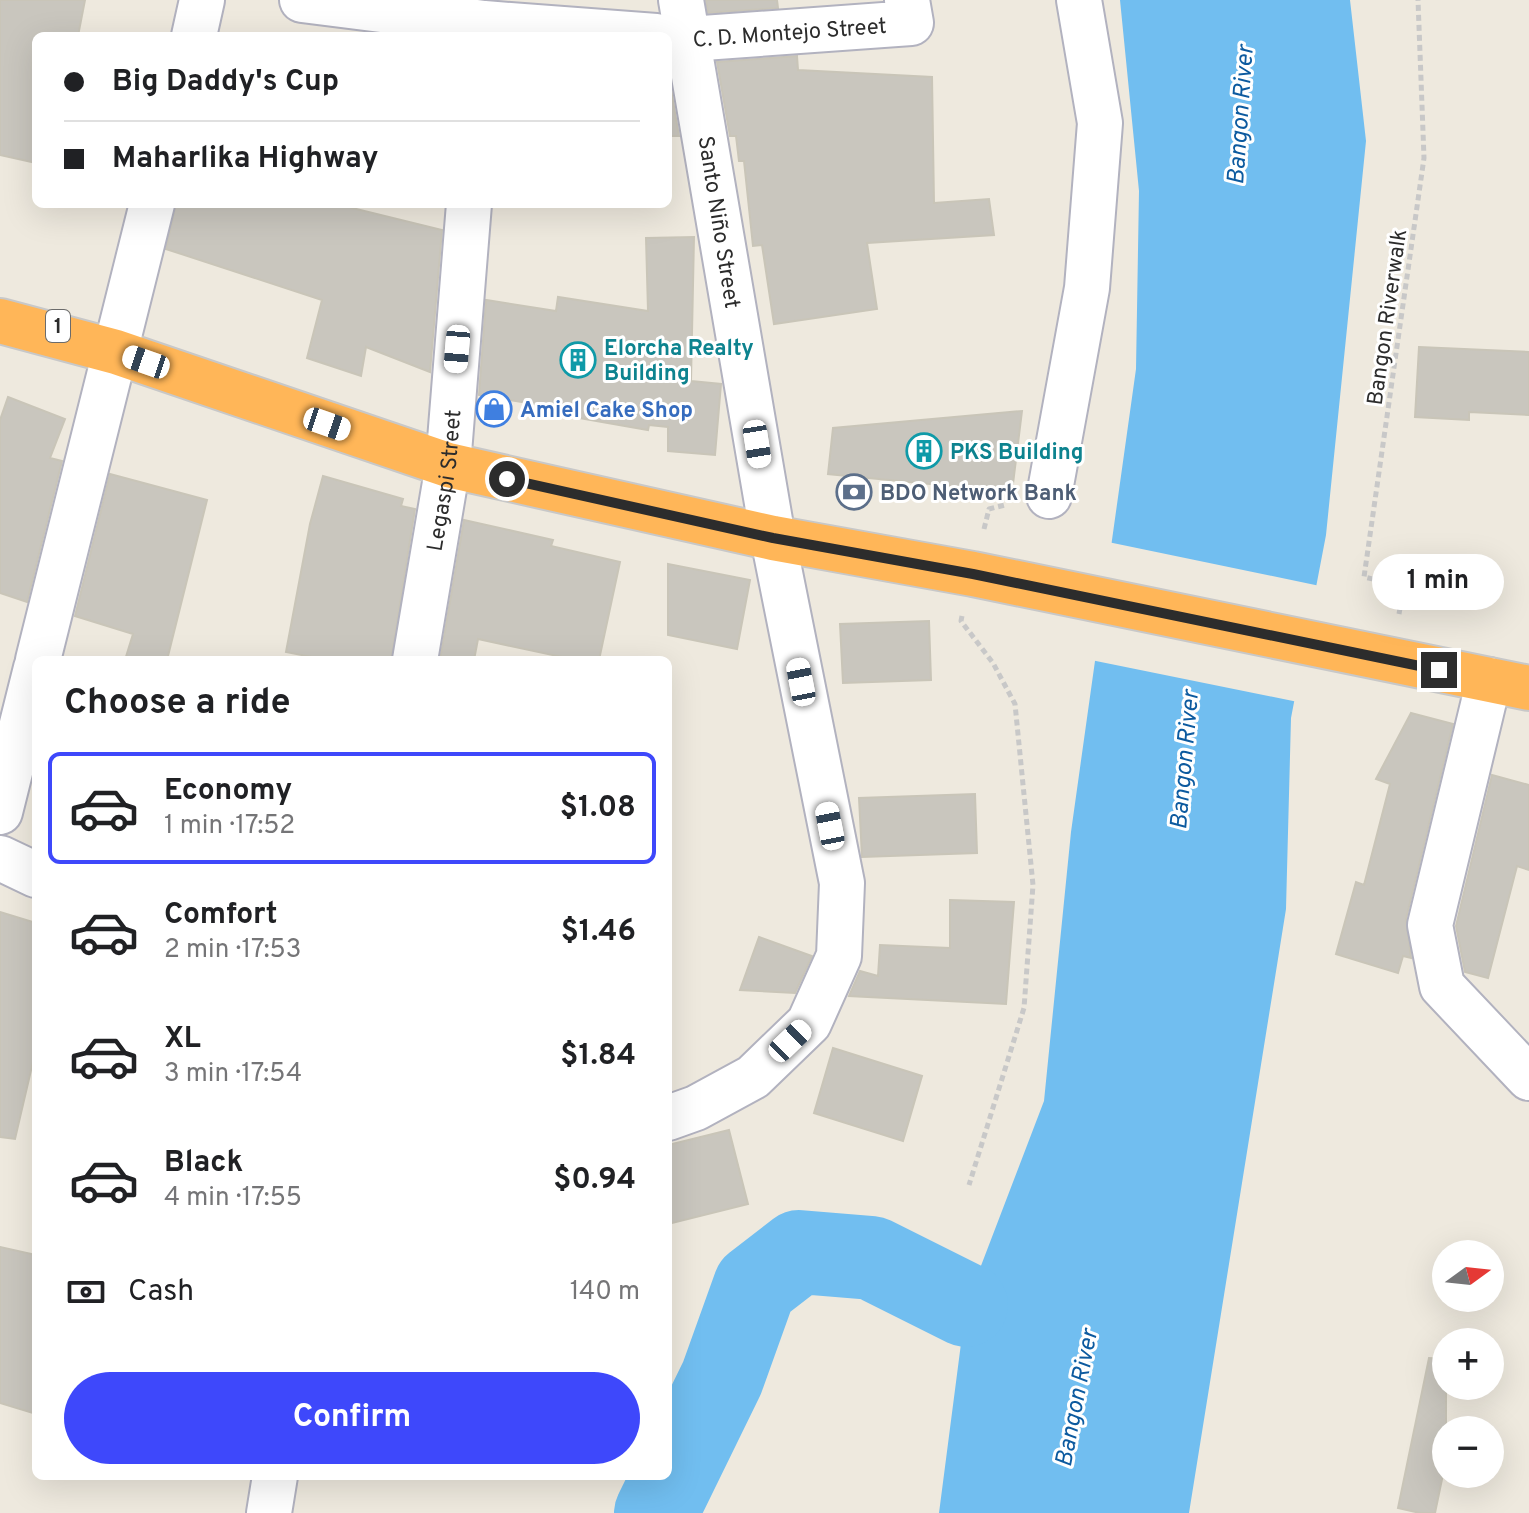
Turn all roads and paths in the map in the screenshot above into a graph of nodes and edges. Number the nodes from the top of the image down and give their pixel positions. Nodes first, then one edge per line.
1 (202, 0) edge
2 (302, 0) edge
3 (1079, 0) edge
4 (1418, 0) edge
5 (909, 11) edge
6 (674, 28) edge
7 (484, 30) edge
8 (195, 32) edge
9 (151, 208) edge
10 (469, 208) edge
11 (0, 300) edge
12 (0, 321) edge
13 (116, 352) junction
14 (448, 465) junction
15 (1049, 496) joint
16 (773, 538) junction
17 (982, 575) junction
18 (1400, 606) dead end
19 (39, 656) edge
20 (416, 656) edge
21 (32, 684) edge
22 (1509, 684) edge
23 (0, 812) edge
24 (0, 858) edge
25 (32, 873) edge
26 (1529, 1078) edge
27 (672, 1117) edge
28 (969, 1185) dead end
29 (274, 1480) edge
30 (269, 1513) edge

1 - 8 street
2 - 7 street, C. D. Montejo Street
3 - 15 street
4 - 18 path, Bangon Riverwalk
5 - 6 street, C. D. Montejo Street
6 - 7 street, C. D. Montejo Street
6 - 16 street, Santo Niño Street
9 - 13 street
10 - 14 street, Legaspi Street
11 - 13 highway, 1
12 - 13 highway, 1
13 - 14 highway, 1
13 - 19 street
14 - 16 highway, 1
14 - 20 street, Legaspi Street
15 - 17 path
16 - 17 highway, 1
16 - 27 street, Santo Niño Street
17 - 22 highway, 1
17 - 28 path
21 - 23 street
22 - 26 street
24 - 25 street
29 - 30 street

